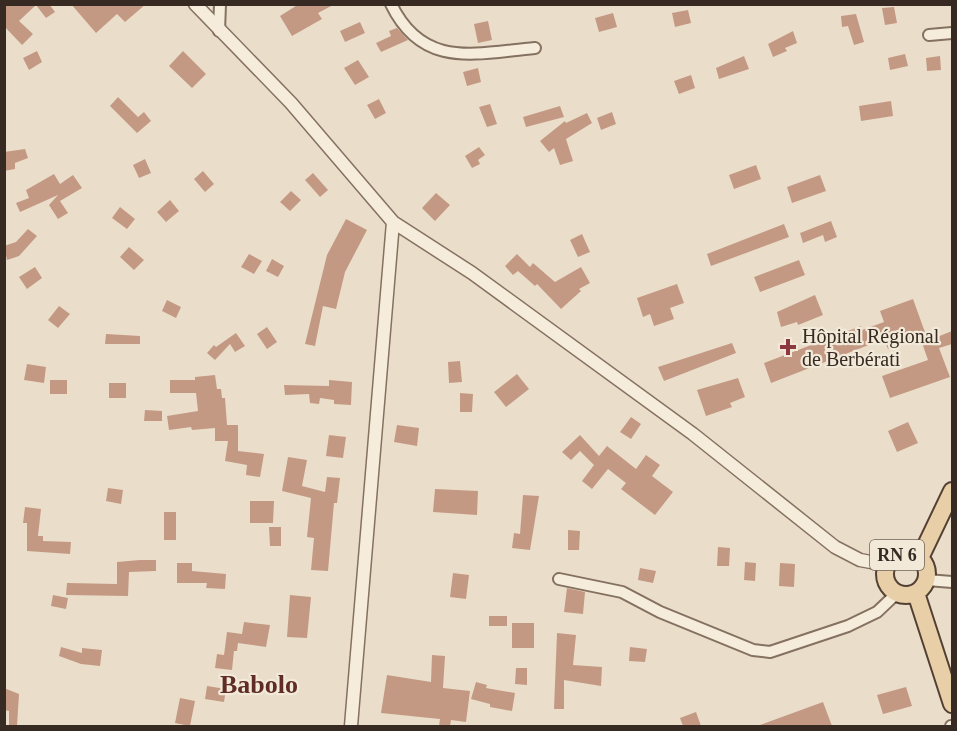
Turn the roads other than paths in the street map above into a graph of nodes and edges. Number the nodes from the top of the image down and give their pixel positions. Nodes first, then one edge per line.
1 (195, 4) edge
2 (220, 4) edge
3 (391, 4) edge
4 (219, 32) junction
5 (952, 33) edge
6 (929, 35) dead end
7 (536, 48) dead end
8 (393, 222) junction
9 (952, 491) edge
10 (920, 558) junction
11 (887, 565) junction
12 (559, 579) dead end
13 (952, 582) edge
14 (921, 587) junction
15 (897, 593) junction
16 (952, 704) edge
17 (351, 726) edge

1 - 4 street
2 - 4 street
3 - 7 street
4 - 8 street
5 - 6 street
8 - 11 street
8 - 17 street
9 - 10 main road, RN 6
10 - 11 main road, RN 6
10 - 14 main road, RN 6
11 - 15 main road, RN 6
12 - 15 street
13 - 14 street
14 - 15 main road, RN 6
14 - 16 main road, RN 6

